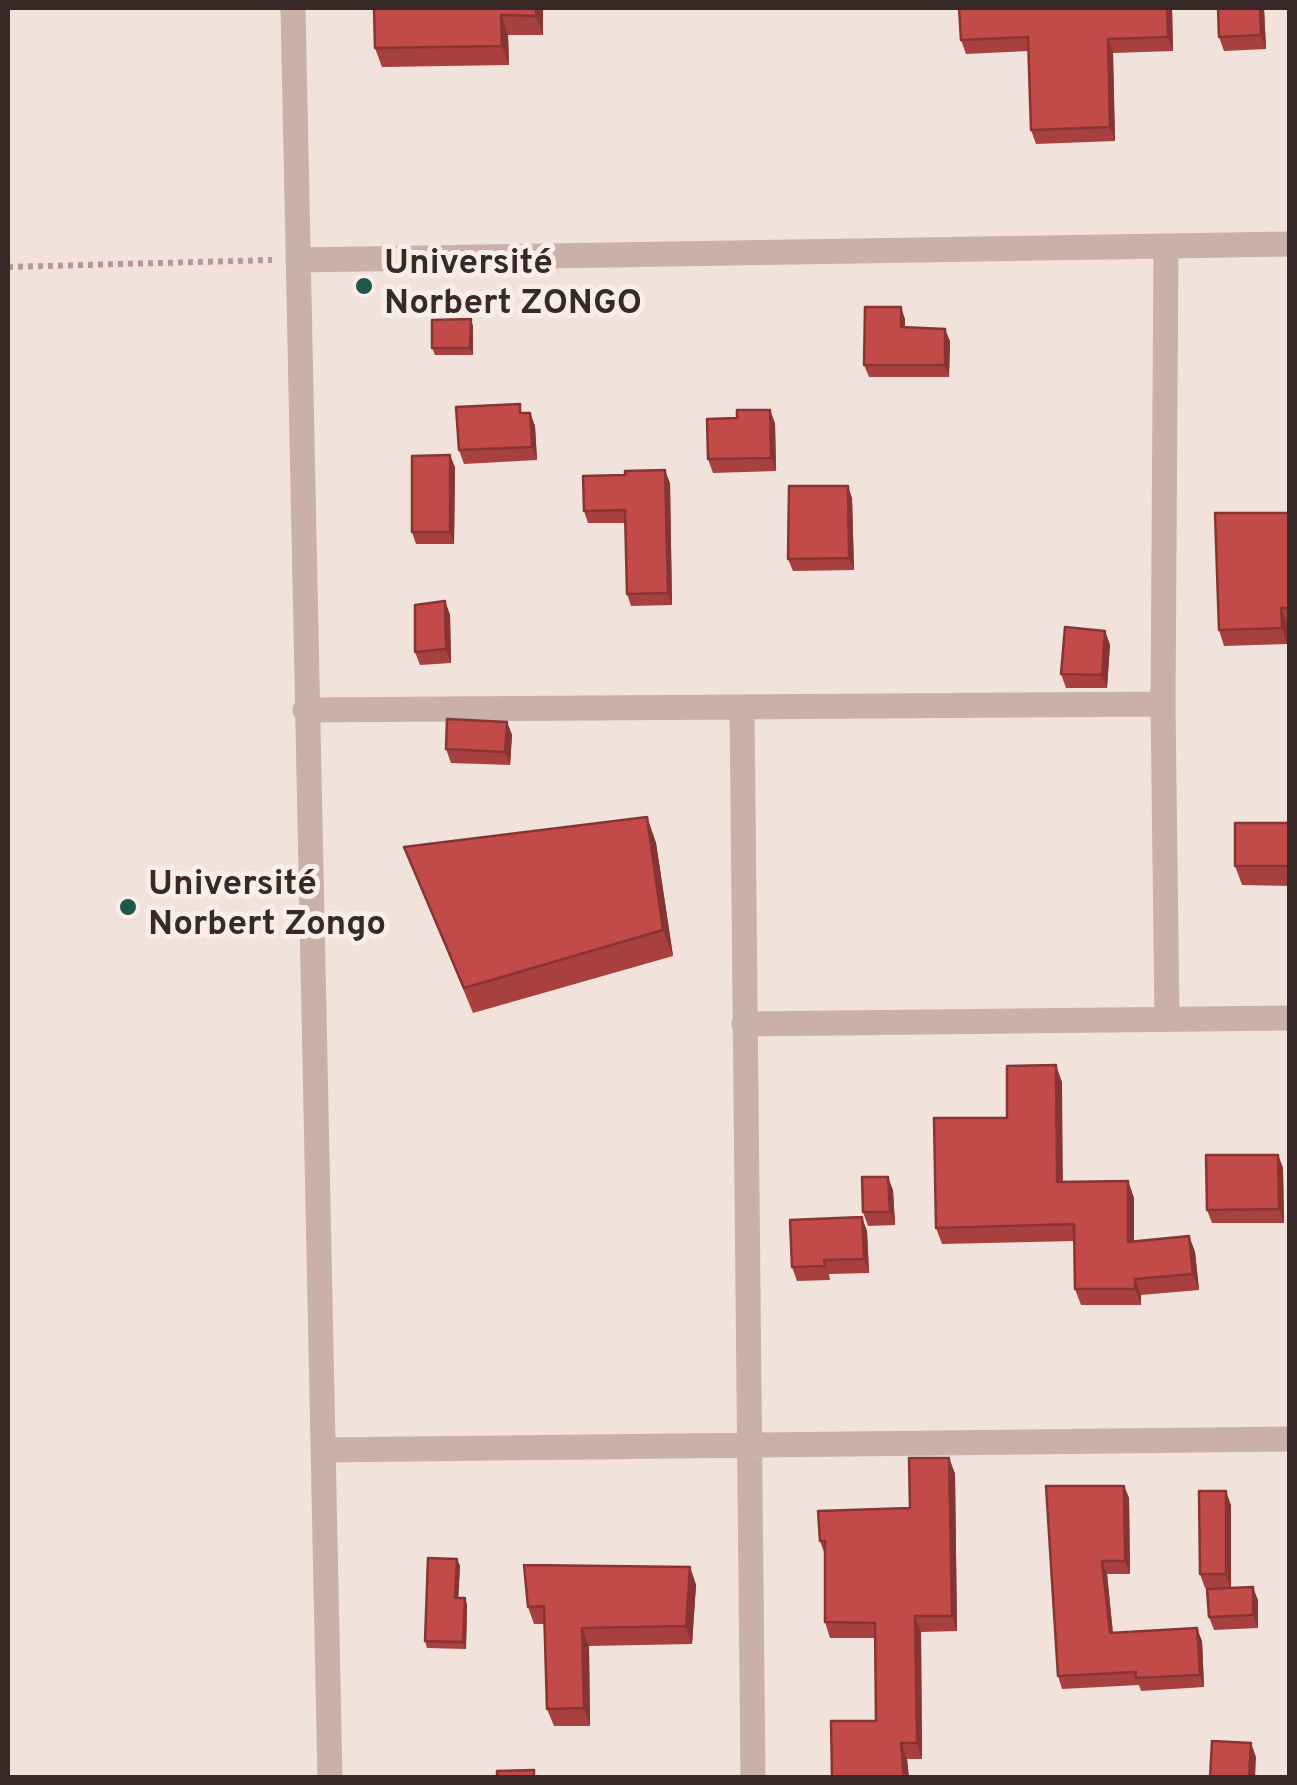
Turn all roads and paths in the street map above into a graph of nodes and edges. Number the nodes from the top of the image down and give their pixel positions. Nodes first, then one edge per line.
1 (293, 8) edge
2 (1290, 244) edge
3 (1166, 246) junction
4 (298, 260) junction
5 (8, 266) edge
6 (1163, 704) junction
7 (742, 707) junction
8 (304, 710) junction
9 (1167, 1018) junction
10 (1290, 1018) edge
11 (744, 1024) junction
12 (1290, 1439) edge
13 (746, 1445) junction
14 (322, 1450) junction
15 (330, 1778) edge
16 (753, 1778) edge

1 - 4 street
2 - 3 street
3 - 4 street
3 - 6 street
4 - 5 path
4 - 8 street
6 - 7 street
6 - 9 street
7 - 8 street
7 - 11 street
8 - 14 street
9 - 10 street
9 - 11 street
11 - 13 street
12 - 13 street
13 - 14 street
13 - 16 street
14 - 15 street

